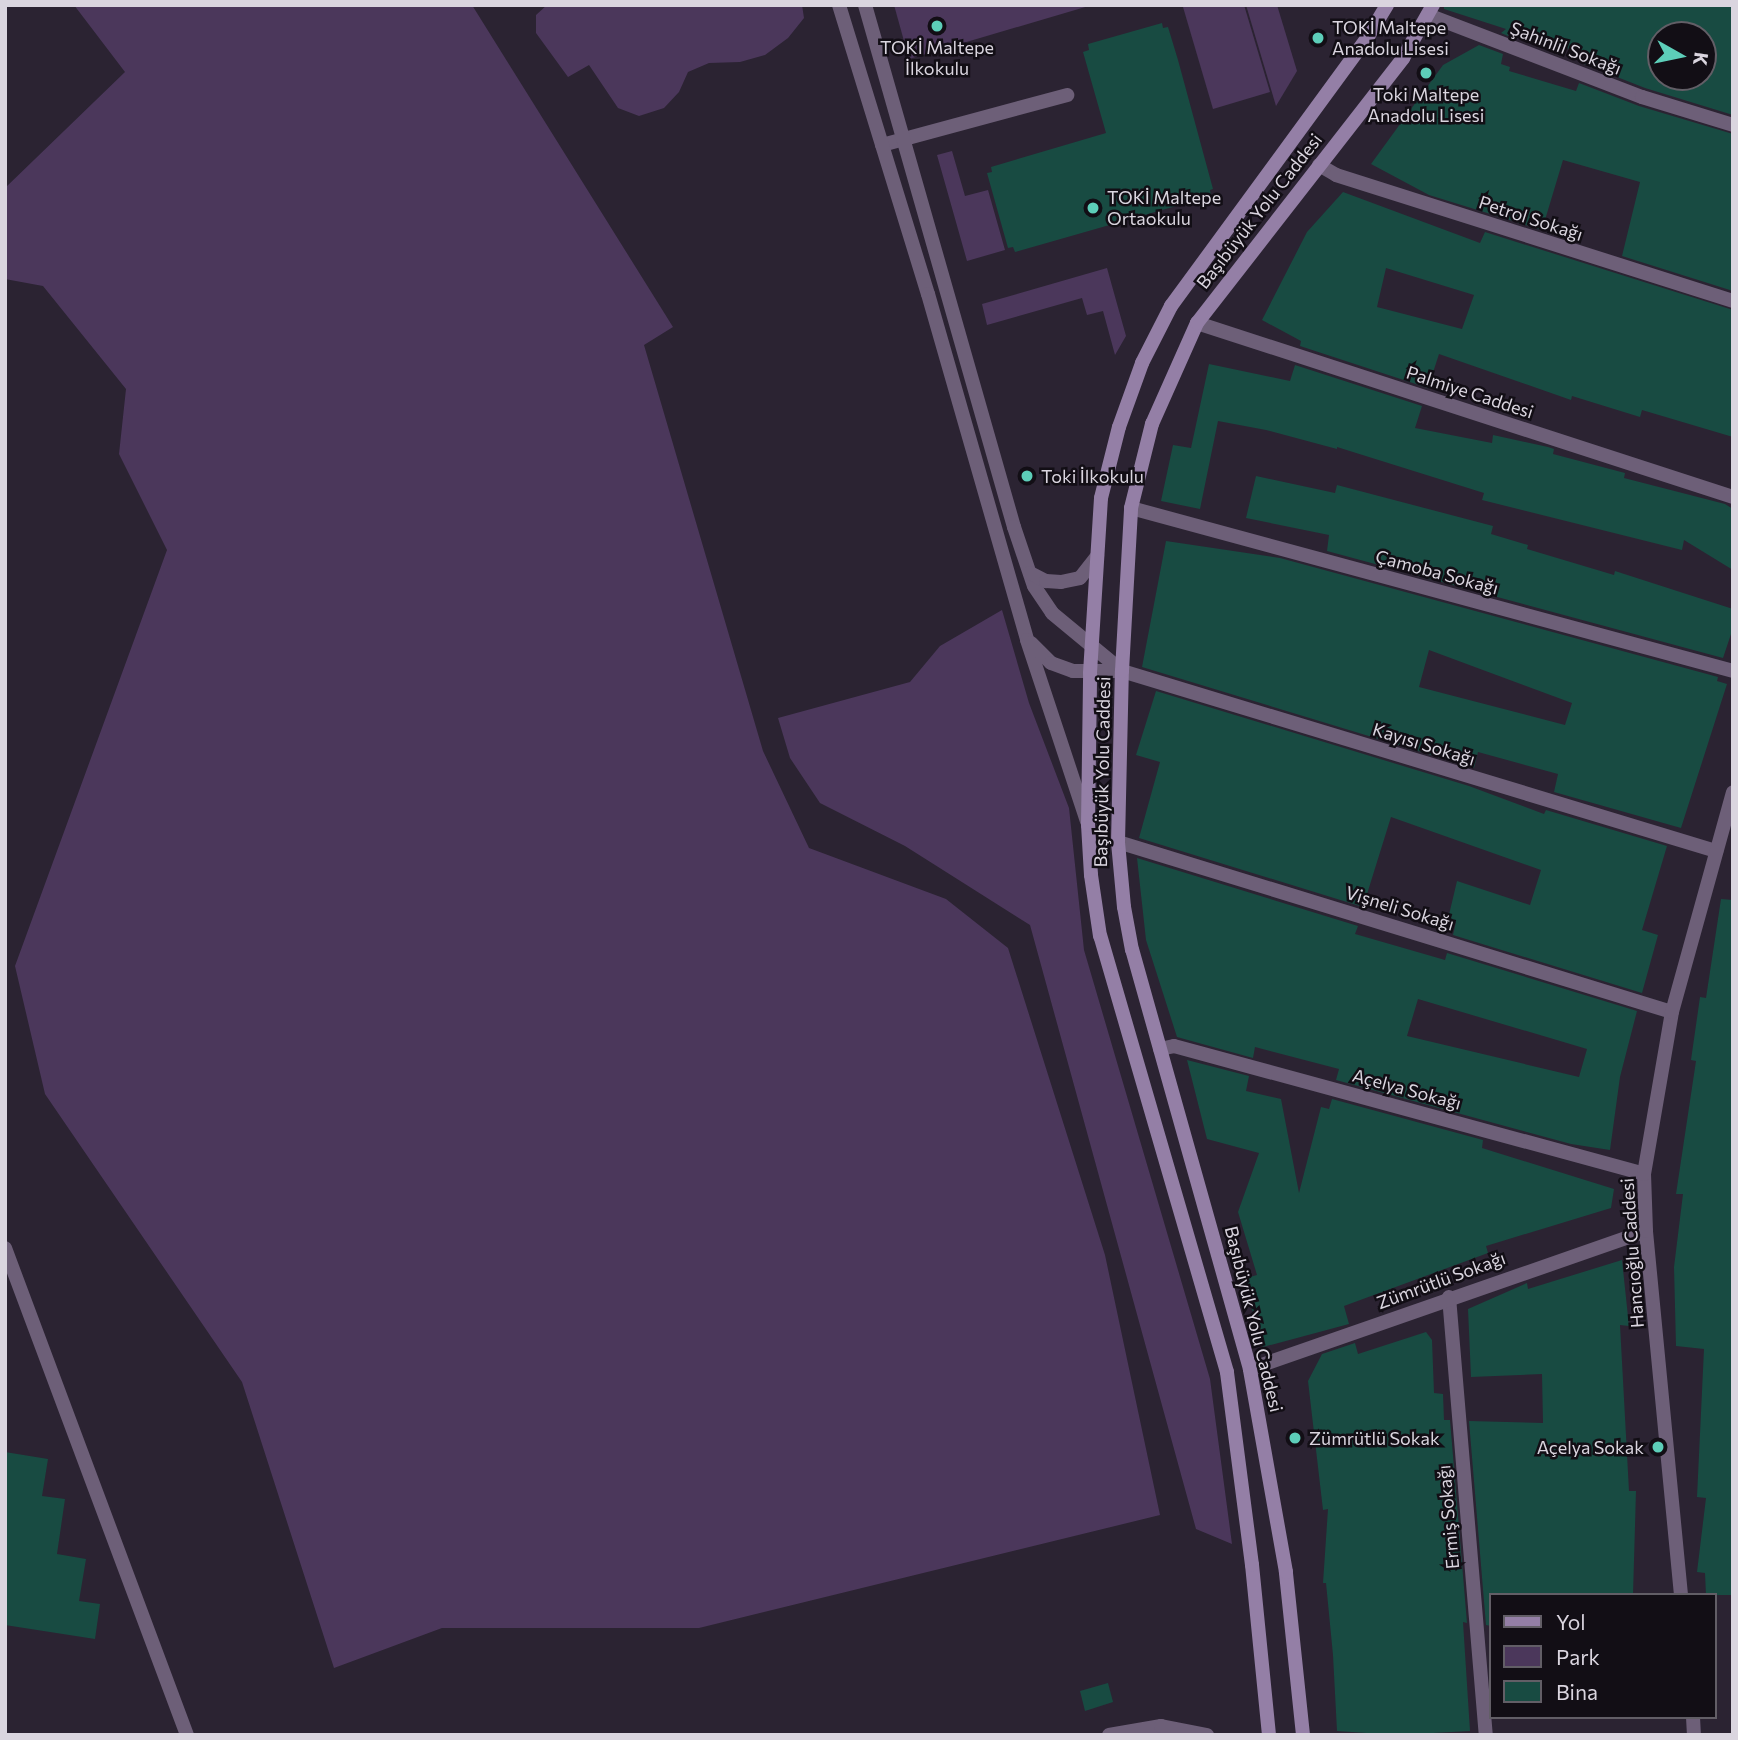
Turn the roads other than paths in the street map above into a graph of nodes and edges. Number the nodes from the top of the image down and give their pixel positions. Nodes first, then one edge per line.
1 (839, 5) edge
2 (865, 5) edge
3 (1387, 5) edge
4 (1431, 10) edge
5 (1067, 95) dead end
6 (1733, 125) edge
7 (905, 138) junction
8 (882, 145) junction
9 (1319, 165) junction
10 (1733, 301) edge
11 (1197, 323) junction
12 (1733, 497) edge
13 (1131, 508) junction
14 (1097, 556) junction
15 (1030, 573) junction
16 (1027, 640) junction
17 (1091, 645) junction
18 (1122, 671) junction
19 (1733, 671) edge
20 (1090, 673) junction
21 (1733, 792) edge
22 (1088, 825) junction
23 (1118, 842) junction
24 (1716, 851) junction
25 (1672, 1012) junction
26 (1160, 1049) junction
27 (1644, 1174) junction
28 (1646, 1230) junction
29 (5, 1248) edge
30 (1450, 1297) junction
31 (1251, 1369) junction
32 (1681, 1593) edge
33 (187, 1735) edge
34 (1109, 1735) edge
35 (1207, 1735) edge
36 (1269, 1735) edge
37 (1303, 1735) edge
38 (1486, 1735) edge

1 - 8 street
2 - 7 street
3 - 14 main road, Başıbüyük Yolu Caddesi
4 - 6 street, Şahinlil Sokağı
4 - 9 main road, Başıbüyük Yolu Caddesi
5 - 7 street
7 - 8 street
7 - 15 street
8 - 16 street
9 - 10 street, Petrol Sokağı
9 - 11 main road, Başıbüyük Yolu Caddesi
11 - 12 street, Palmiye Caddesi
11 - 13 main road, Başıbüyük Yolu Caddesi
13 - 18 main road, Başıbüyük Yolu Caddesi
13 - 19 street, Çamoba Sokağı
14 - 15 street
14 - 17 main road, Başıbüyük Yolu Caddesi
15 - 17 street
16 - 20 street
16 - 22 street
17 - 18 street
17 - 20 main road, Başıbüyük Yolu Caddesi
18 - 20 street
18 - 23 main road, Başıbüyük Yolu Caddesi
18 - 24 street, Kayısı Sokağı
20 - 22 main road, Başıbüyük Yolu Caddesi
21 - 24 street, Hancıoğlu Caddesi
22 - 36 main road, Başıbüyük Yolu Caddesi
23 - 25 street, Vişneli Sokağı
23 - 26 main road, Başıbüyük Yolu Caddesi
24 - 25 street, Hancıoğlu Caddesi
25 - 27 street, Hancıoğlu Caddesi
26 - 27 street, Açelya Sokağı
26 - 31 main road, Başıbüyük Yolu Caddesi
27 - 28 street, Hancıoğlu Caddesi
28 - 30 street, Zümrütlü Sokağı
28 - 32 street, Hancıoğlu Caddesi
29 - 33 street
30 - 31 street, Zümrütlü Sokağı
30 - 38 street, Ermiş Sokağı
31 - 37 main road, Başıbüyük Yolu Caddesi
34 - 35 street

